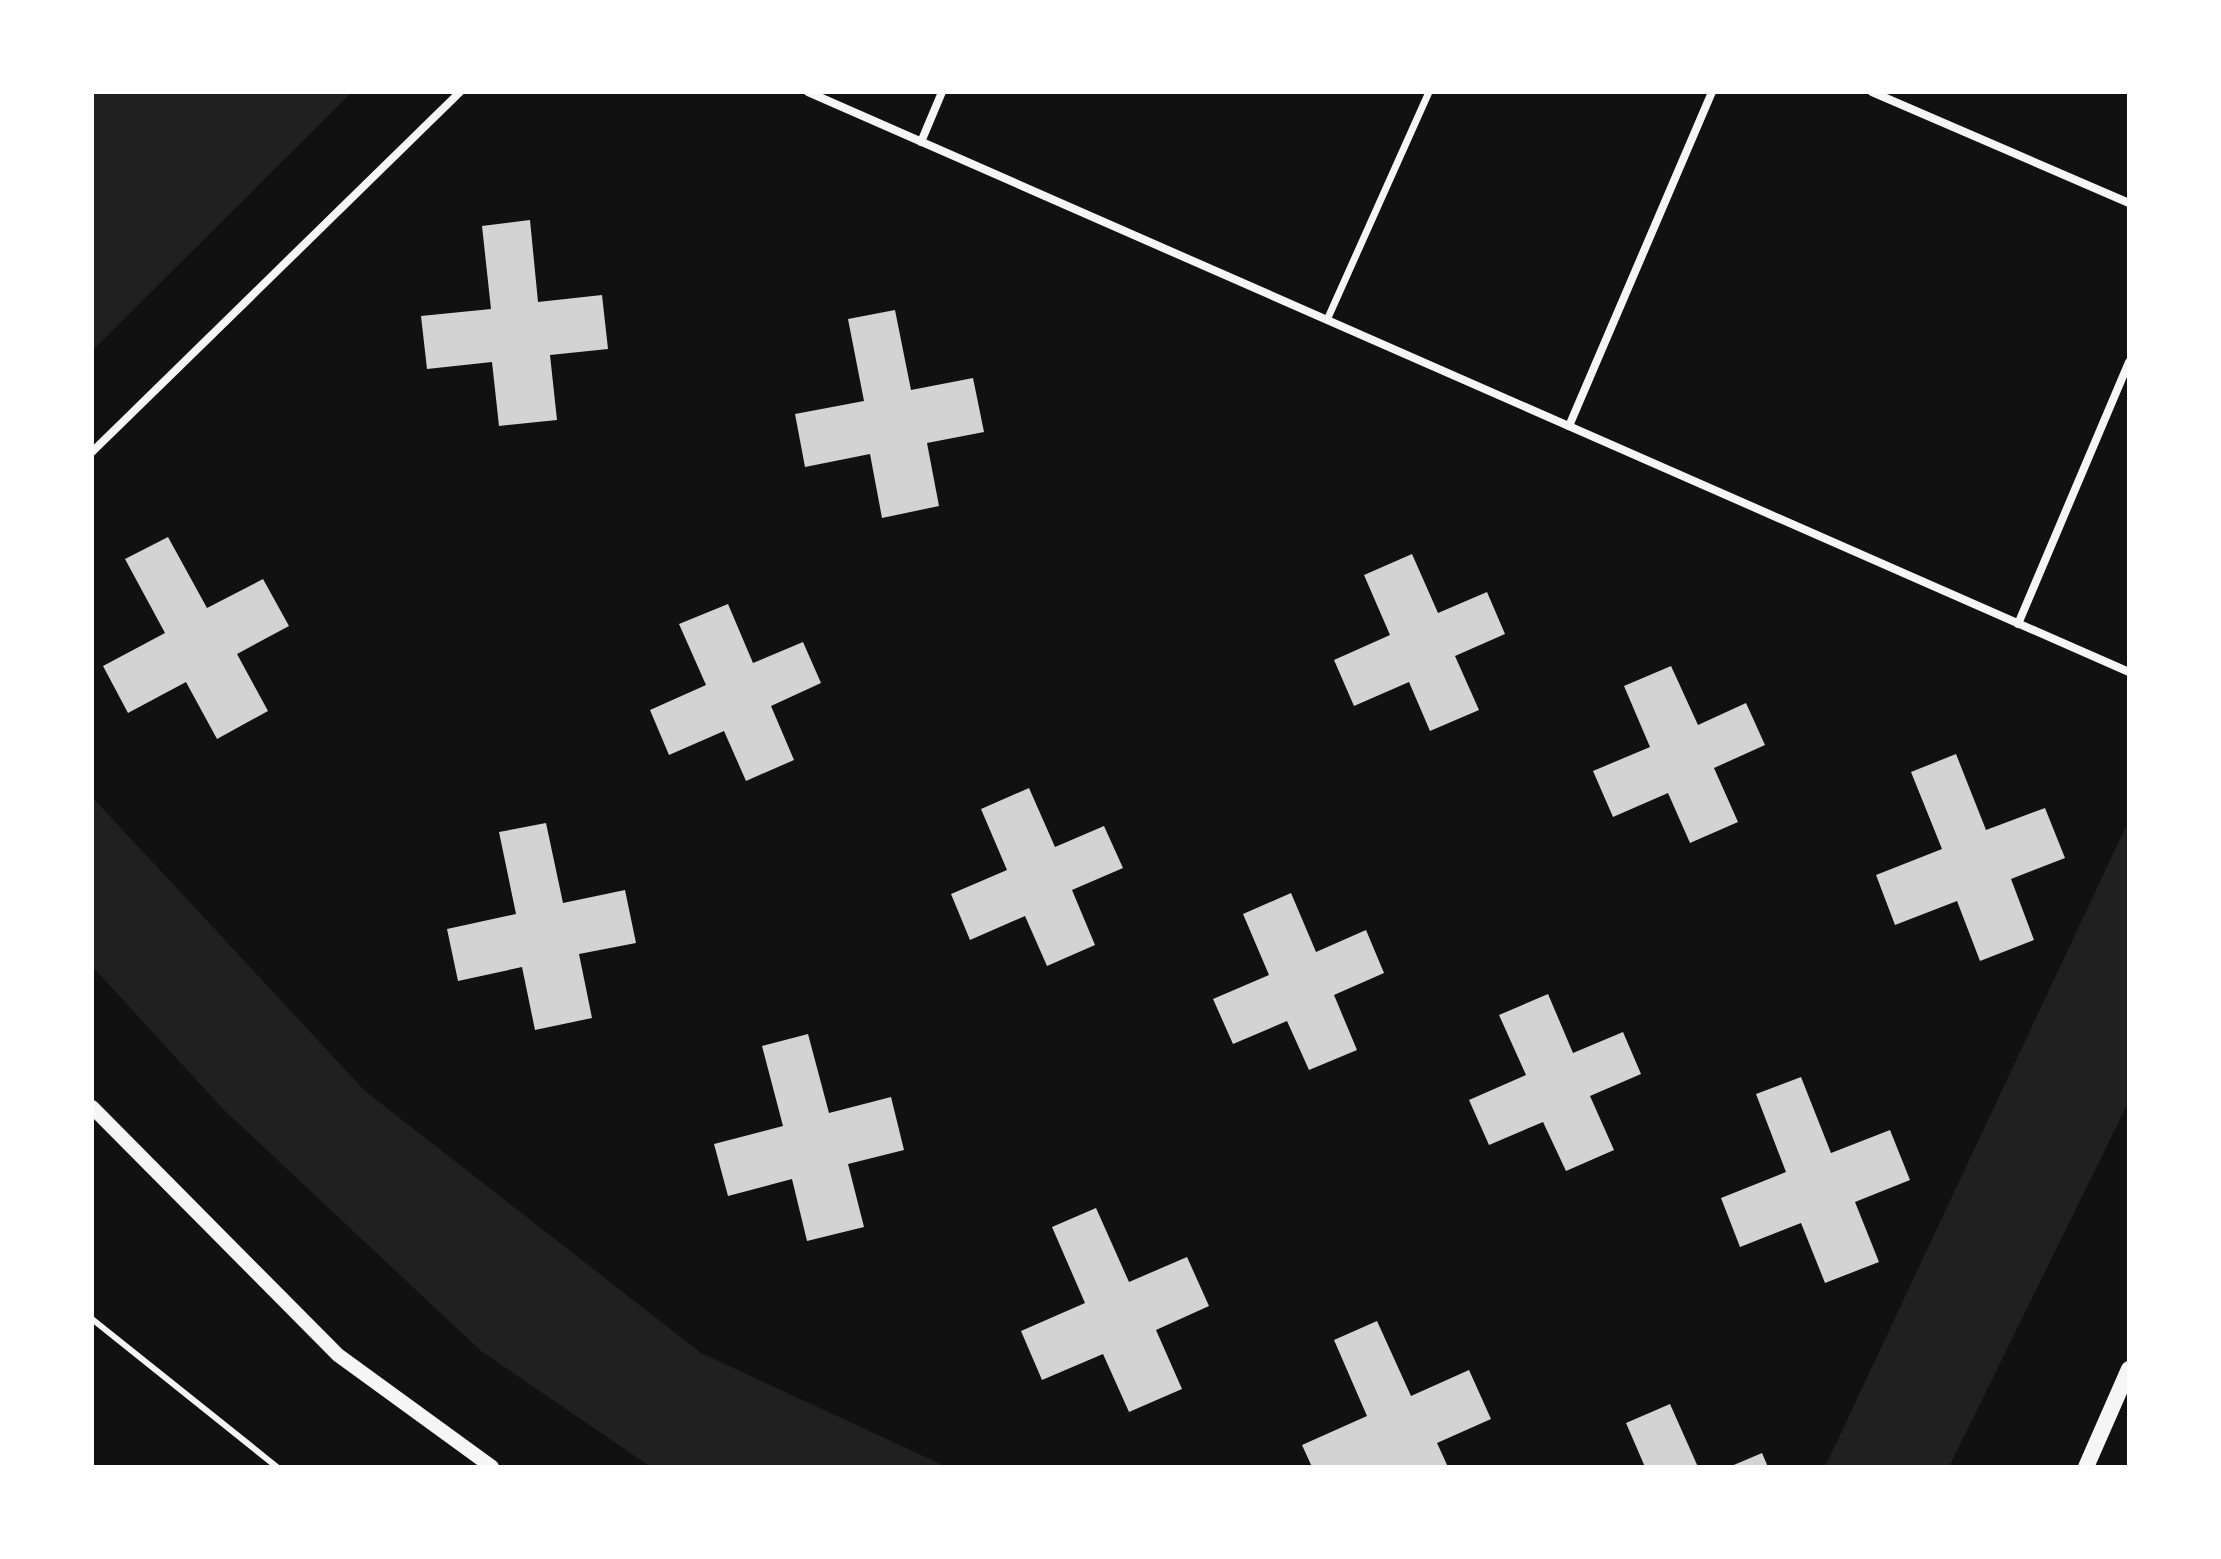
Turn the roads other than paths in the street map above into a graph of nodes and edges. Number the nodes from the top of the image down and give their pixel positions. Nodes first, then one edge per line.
1 (460, 92) edge
2 (808, 92) edge
3 (942, 92) edge
4 (1429, 92) edge
5 (1712, 92) edge
6 (1872, 92) edge
7 (921, 142) junction
8 (2129, 203) edge
9 (1327, 320) junction
10 (2129, 362) edge
11 (1569, 426) junction
12 (92, 452) edge
13 (2018, 624) junction
14 (2129, 672) edge
15 (92, 1107) edge
16 (92, 1319) edge
17 (2129, 1369) edge
18 (277, 1467) edge
19 (492, 1467) edge
20 (2086, 1467) edge

1 - 12 street
2 - 7 street
3 - 7 street
4 - 9 street
5 - 11 street
6 - 8 street
7 - 9 street
9 - 11 street
10 - 13 street
11 - 13 street
13 - 14 street
15 - 19 street
16 - 18 lane
17 - 20 main road

